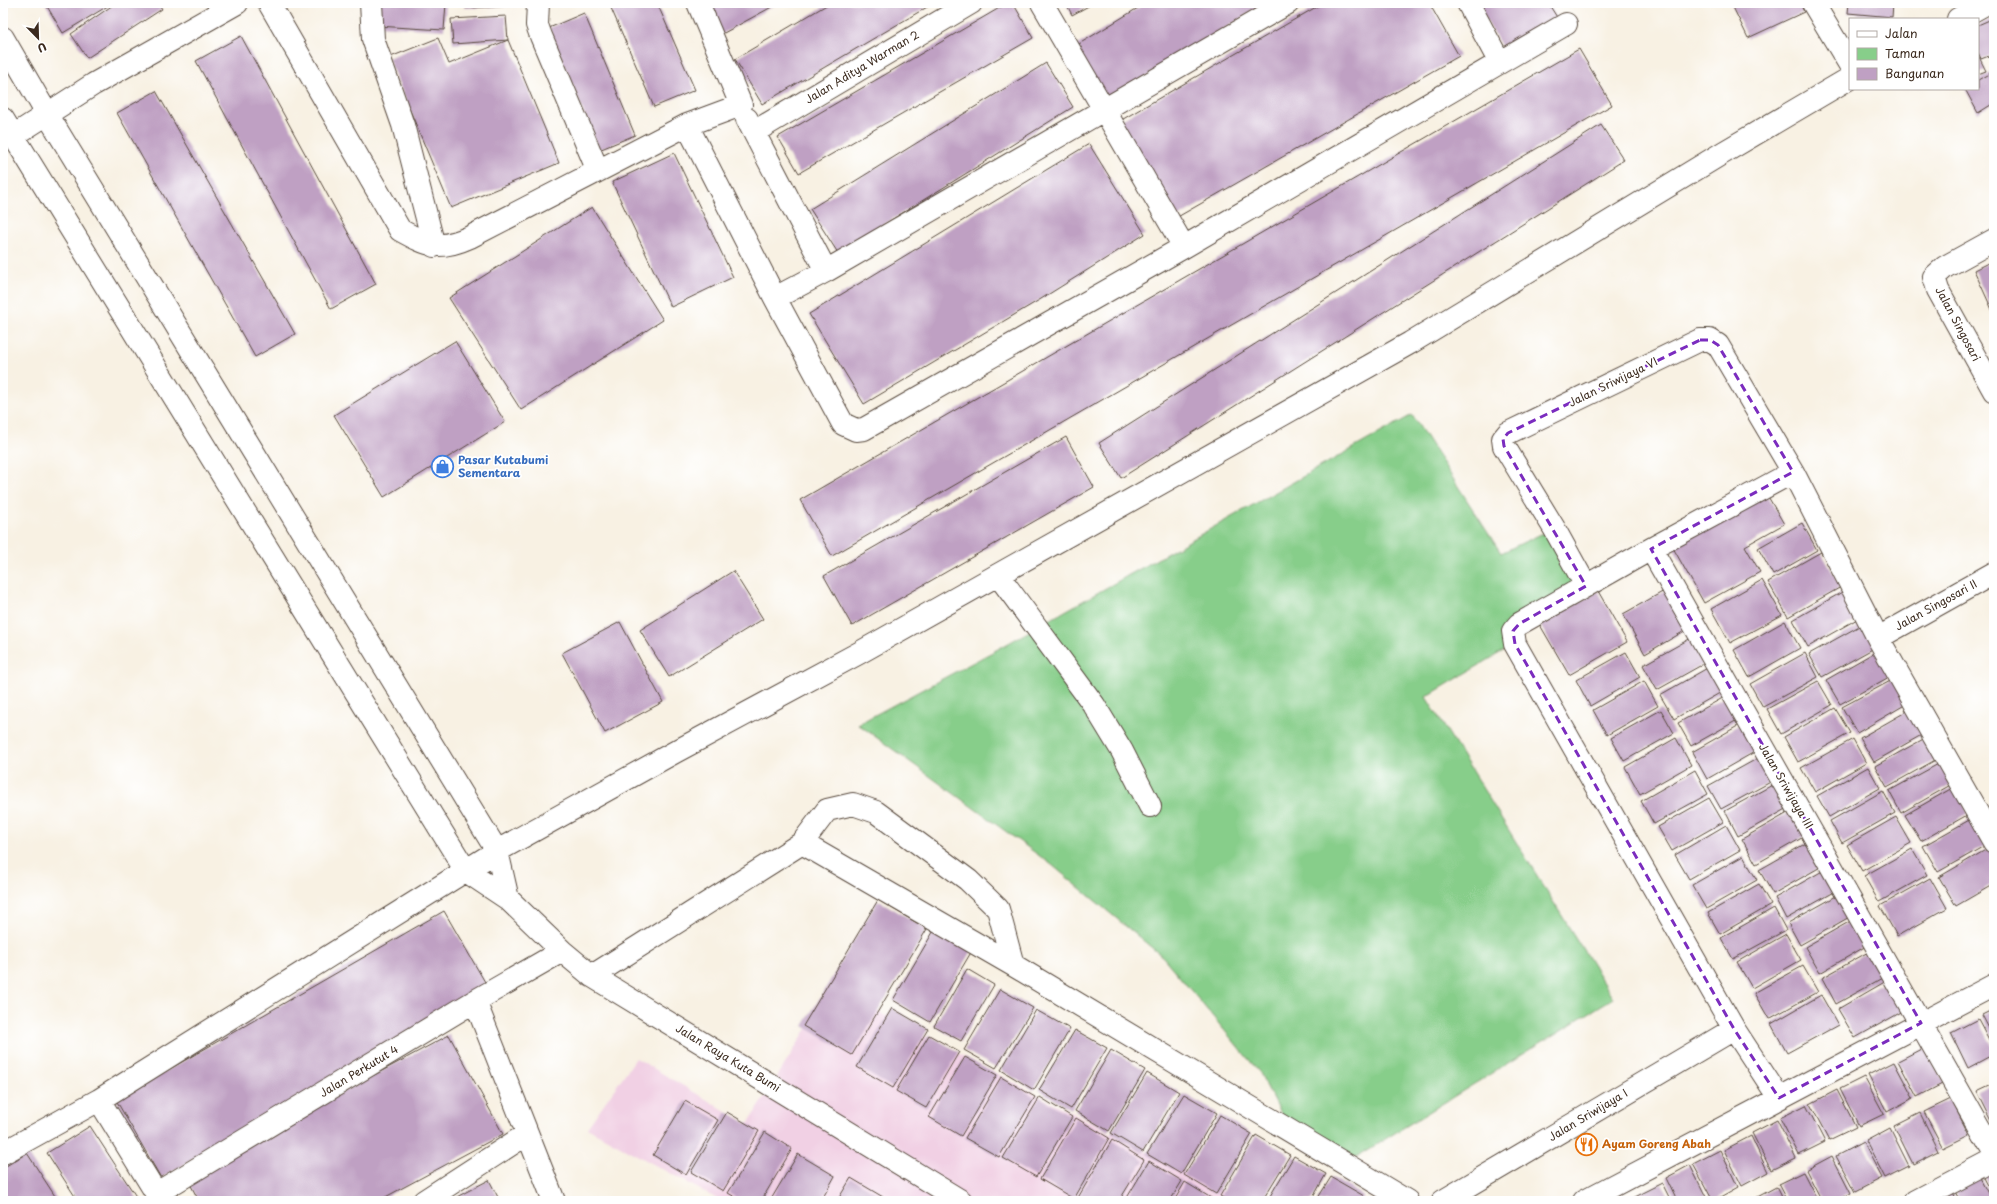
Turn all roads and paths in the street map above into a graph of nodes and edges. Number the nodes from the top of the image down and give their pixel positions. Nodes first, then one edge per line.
1 (237, 3) edge
2 (269, 3) edge
3 (371, 3) edge
4 (538, 3) edge
5 (698, 3) edge
6 (971, 3) edge
7 (1042, 3) edge
8 (1288, 3) edge
9 (1468, 3) edge
10 (1814, 3) edge
11 (1987, 3) edge
12 (1960, 18) edge
13 (1566, 24) dead end
14 (3, 38) edge
15 (1499, 61) junction
16 (1849, 63) edge
17 (1849, 79) edge
18 (740, 105) junction
19 (1105, 110) junction
20 (47, 114) junction
21 (688, 125) junction
22 (8, 127) edge
23 (754, 132) junction
24 (598, 171) junction
25 (1994, 240) edge
26 (434, 246) junction
27 (1184, 247) junction
28 (826, 271) junction
29 (775, 298) junction
30 (1994, 391) edge
31 (1793, 472) junction
32 (1651, 549) junction
33 (1994, 573) edge
34 (998, 575) junction
35 (1586, 586) junction
36 (1878, 638) junction
37 (1150, 806) dead end
38 (1994, 842) edge
39 (802, 843) junction
40 (497, 852) junction
41 (466, 871) junction
42 (508, 899) junction
43 (562, 951) junction
44 (1013, 965) junction
45 (592, 976) junction
46 (1994, 985) edge
47 (475, 1001) junction
48 (1921, 1023) junction
49 (1734, 1029) junction
50 (1779, 1098) junction
51 (99, 1100) junction
52 (527, 1134) junction
53 (1994, 1152) edge
54 (3, 1153) edge
55 (1994, 1160) edge
56 (159, 1197) edge
57 (424, 1201) edge
58 (554, 1201) edge
59 (961, 1201) edge
60 (1406, 1201) edge
61 (1443, 1201) edge
62 (1584, 1201) edge
63 (1916, 1201) edge

1 - 20 street
2 - 26 street
3 - 26 street
4 - 24 street
5 - 18 street
6 - 23 street, Jalan Aditya Warman 2
7 - 19 street
8 - 19 street
9 - 15 street
10 - 16 street
11 - 12 street
13 - 15 street
14 - 20 street
15 - 27 street
17 - 34 street
18 - 21 street
18 - 23 street
19 - 27 street
19 - 28 street
20 - 22 street
20 - 40 street
21 - 24 street
21 - 29 street
22 - 41 street
23 - 28 street
24 - 26 street
25 - 30 street, Jalan Singosari
27 - 29 street
28 - 29 street
31 - 32 street
31 - 35 street, Jalan Sriwijaya VI
31 - 36 street
32 - 35 street
32 - 48 street, Jalan Sriwijaya III
33 - 36 street, Jalan Singosari II
34 - 37 street
34 - 40 street
35 - 49 street
36 - 38 street
39 - 44 street
39 - 44 street
39 - 45 street
40 - 41 street
40 - 42 street
41 - 42 street, Jalan Raya Kuta Bumi
41 - 51 street
42 - 43 street, Jalan Raya Kuta Bumi
43 - 45 street, Jalan Raya Kuta Bumi
43 - 47 street, Jalan Perkutut 4
44 - 60 street
45 - 59 street, Jalan Raya Kuta Bumi
46 - 48 street
47 - 52 street
47 - 56 street, Jalan Perkutut 4
48 - 50 street
48 - 53 street, Jalan Sriwijaya III
49 - 50 street
49 - 61 street, Jalan Sriwijaya I
50 - 62 street
51 - 54 street
51 - 56 street
52 - 57 street
52 - 58 street
55 - 63 street

